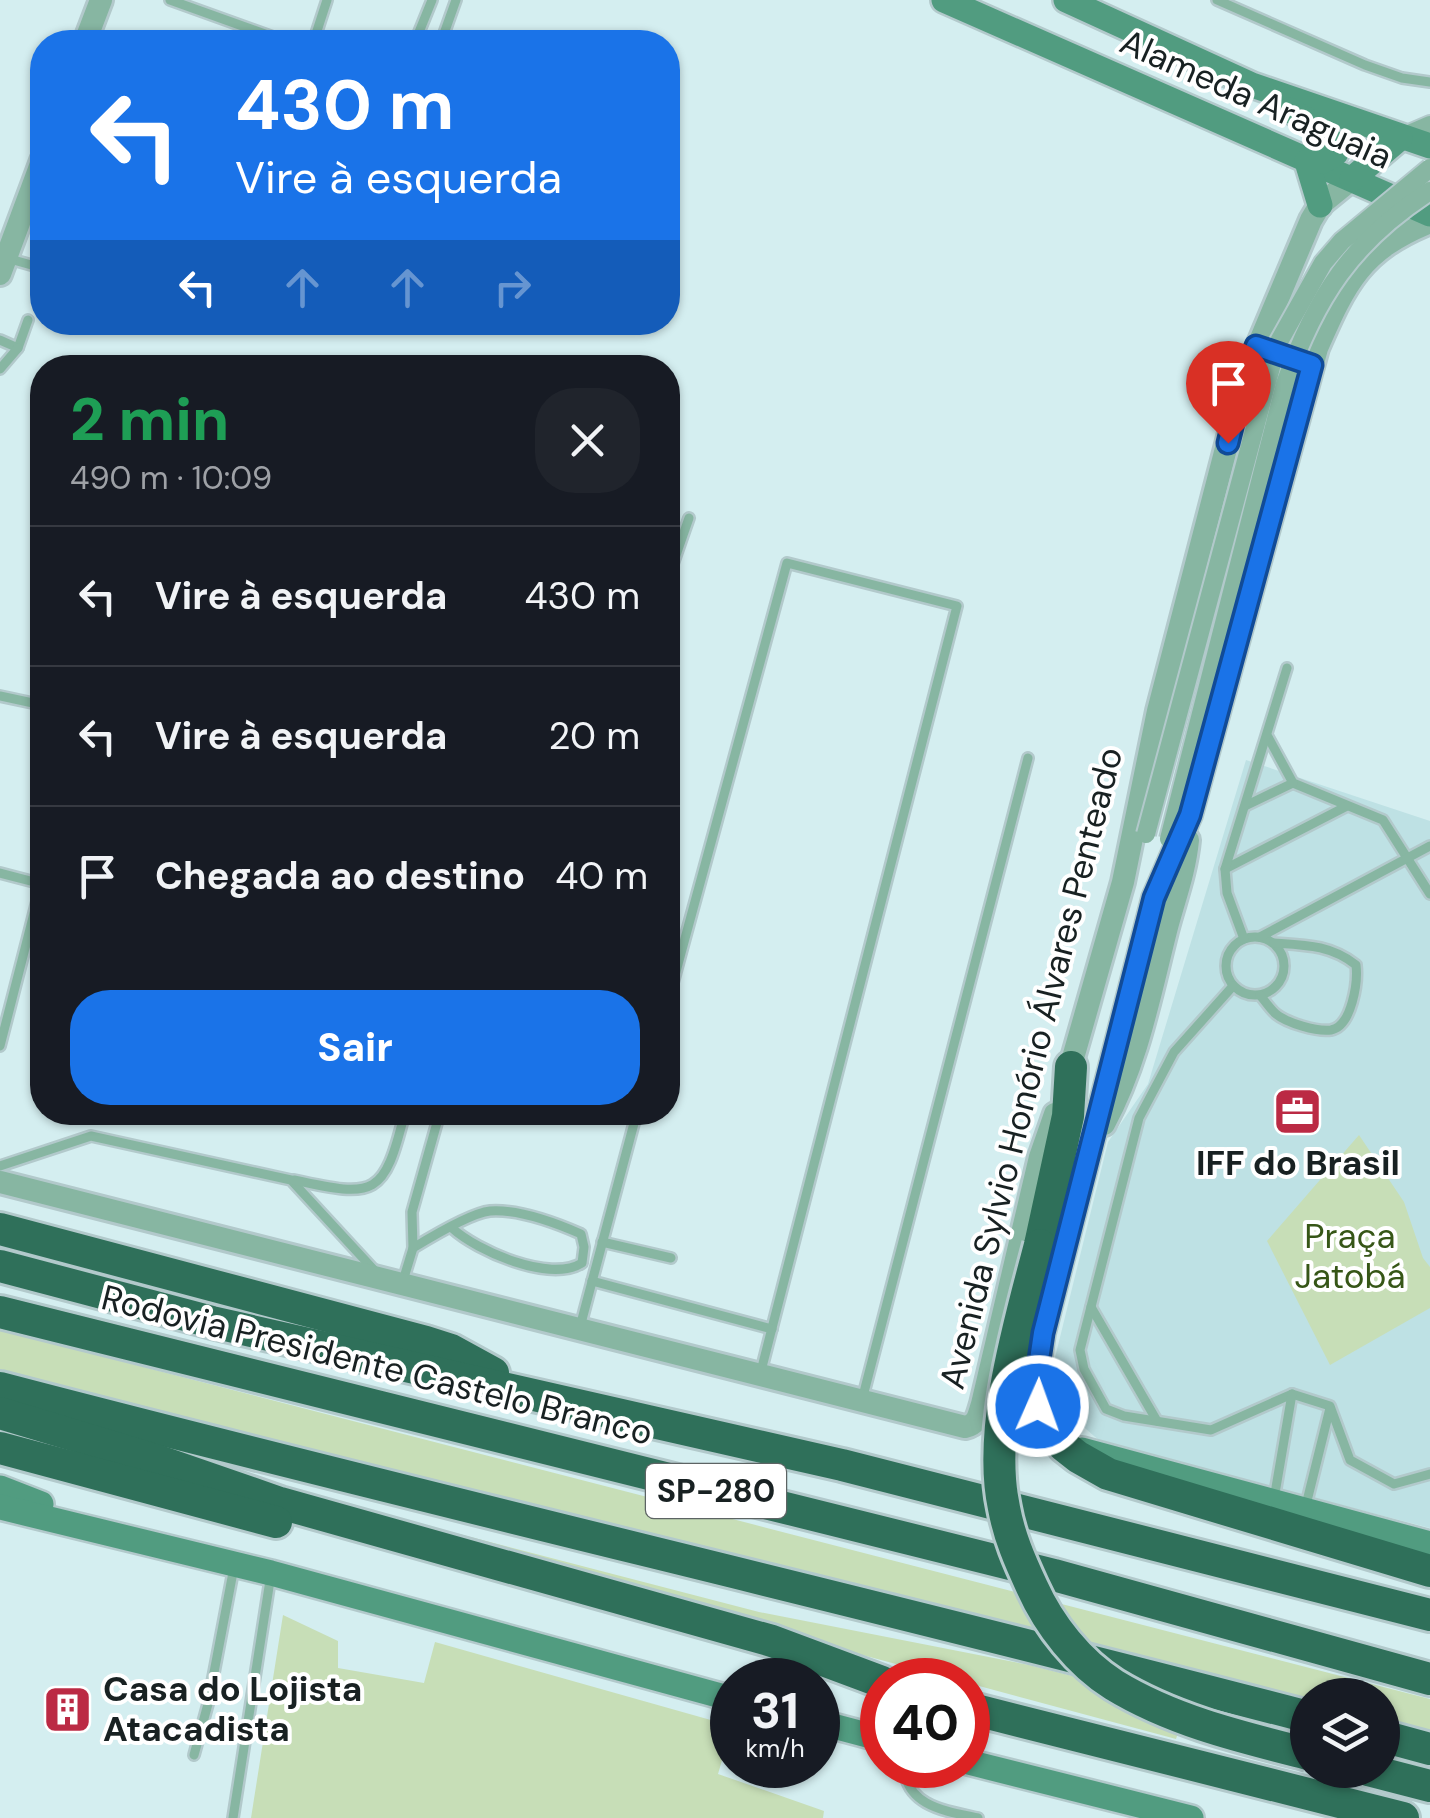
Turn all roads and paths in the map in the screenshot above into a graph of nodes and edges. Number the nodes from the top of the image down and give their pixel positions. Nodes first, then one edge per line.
1 (101, 0) edge
2 (170, 0) edge
3 (327, 0) edge
4 (432, 0) edge
5 (456, 0) edge
6 (944, 0) edge
7 (1066, 0) edge
8 (1217, 0) edge
9 (90, 30) edge
10 (253, 30) edge
11 (317, 30) edge
12 (420, 30) edge
13 (445, 30) edge
14 (1430, 82) edge
15 (1252, 86) junction
16 (1430, 125) edge
17 (1400, 138) junction
18 (1430, 146) edge
19 (1307, 162) junction
20 (1430, 168) edge
21 (1352, 179) junction
22 (1430, 191) edge
23 (1320, 205) junction
24 (30, 209) edge
25 (1430, 214) edge
26 (1430, 222) edge
27 (4, 266) edge
28 (30, 267) edge
29 (28, 320) dead end
30 (0, 340) edge
31 (1256, 346) junction
32 (18, 348) junction
33 (1312, 365) junction
34 (0, 369) edge
35 (689, 518) dead end
36 (680, 544) edge
37 (1288, 668) dead end
38 (0, 696) edge
39 (30, 702) edge
40 (1268, 737) junction
41 (1028, 758) dead end
42 (1292, 783) junction
43 (1245, 806) junction
44 (1347, 806) junction
45 (1190, 815) junction
46 (1430, 846) edge
47 (1407, 858) junction
48 (1225, 868) junction
49 (0, 873) edge
50 (30, 880) edge
51 (1123, 882) junction
52 (1430, 894) edge
53 (1154, 898) junction
54 (30, 930) edge
55 (1260, 937) junction
56 (1244, 939) junction
57 (1274, 944) junction
58 (680, 957) edge
59 (1233, 986) junction
60 (1260, 996) junction
61 (0, 1046) edge
62 (1071, 1067) junction
63 (401, 1125) edge
64 (436, 1125) edge
65 (634, 1125) edge
66 (1086, 1158) junction
67 (0, 1166) edge
68 (291, 1180) junction
69 (0, 1182) edge
70 (452, 1228) junction
71 (0, 1229) edge
72 (602, 1242) junction
73 (413, 1248) junction
74 (671, 1258) dead end
75 (0, 1266) edge
76 (592, 1281) junction
77 (392, 1282) junction
78 (1091, 1307) junction
79 (0, 1312) edge
80 (772, 1328) junction
81 (579, 1330) junction
82 (760, 1374) junction
83 (0, 1388) edge
84 (523, 1391) junction
85 (1292, 1394) junction
86 (861, 1402) junction
87 (1330, 1406) junction
88 (0, 1412) edge
89 (1157, 1421) junction
90 (1064, 1446) junction
91 (0, 1448) edge
92 (1430, 1474) edge
93 (0, 1488) edge
94 (1274, 1501) junction
95 (0, 1507) edge
96 (1305, 1509) junction
97 (129, 1540) junction
98 (1430, 1544) edge
99 (234, 1564) junction
100 (1430, 1571) edge
101 (271, 1573) junction
102 (1430, 1615) edge
103 (1222, 1623) junction
104 (1430, 1655) edge
105 (860, 1675) edge
106 (860, 1678) edge
107 (1430, 1678) edge
108 (710, 1693) edge
109 (1290, 1712) edge
110 (990, 1714) edge
111 (1400, 1741) edge
112 (1290, 1749) edge
113 (1430, 1749) edge
114 (194, 1755) dead end
115 (990, 1768) edge
116 (1400, 1778) edge
117 (1430, 1786) edge
118 (910, 1788) edge
119 (233, 1818) edge
120 (978, 1818) edge
121 (1192, 1818) edge
122 (1403, 1818) edge

1 - 9 street
2 - 10 lane
3 - 11 lane
4 - 12 lane
5 - 13 lane
6 - 19 main road, Alameda Araguaia
7 - 15 main road, Alameda Araguaia
8 - 14 lane
15 - 17 main road, Alameda Araguaia
15 - 19 main road
16 - 17 street
17 - 18 main road, Alameda Araguaia
17 - 21 main road
19 - 21 main road, Alameda Araguaia
19 - 23 main road
20 - 51 street, bridge
21 - 23 street
21 - 25 main road, Alameda Araguaia
22 - 53 street, bridge
23 - 31 street, Avenida Sylvio Honório Álvares Penteado
24 - 27 street
26 - 33 street
27 - 28 lane
29 - 32 lane
30 - 32 lane
31 - 33 street
31 - 51 street, Avenida Sylvio Honório Álvares Penteado
32 - 34 lane
33 - 45 street
35 - 36 lane
37 - 40 lane
38 - 39 lane
40 - 42 lane
40 - 43 lane
41 - 86 lane
42 - 43 lane
42 - 44 lane
43 - 48 lane
44 - 47 lane
44 - 48 lane
45 - 53 street
45 - 66 street
46 - 47 lane
47 - 52 lane
47 - 55 lane
48 - 56 lane
49 - 50 lane
51 - 62 street, Avenida Sylvio Honório Álvares Penteado
53 - 66 street
54 - 61 lane
55 - 56 lane
55 - 57 lane
56 - 59 lane
57 - 60 lane
57 - 60 lane
58 - 80 lane
59 - 60 lane
59 - 78 lane
62 - 86 street, Avenida Sylvio Honório Álvares Penteado
62 - 112 highway, bridge
63 - 68 lane
64 - 73 lane
65 - 72 lane
66 - 90 street
67 - 68 lane
68 - 77 lane
69 - 77 street
70 - 70 lane
70 - 73 lane
71 - 84 highway
72 - 74 lane
72 - 76 lane
73 - 77 lane
75 - 84 highway
76 - 80 lane
76 - 81 lane
77 - 81 street
78 - 89 lane
78 - 89 lane
79 - 103 highway, Rodovia Presidente Castelo Branco / SP-280
80 - 82 lane
81 - 82 street
82 - 86 street
83 - 109 highway, SP-280
84 - 102 highway
85 - 87 lane
85 - 89 lane
85 - 94 lane
87 - 92 lane
87 - 96 lane
88 - 105 highway
90 - 94 main road
90 - 100 highway
91 - 106 highway
93 - 97 main road
94 - 96 main road
95 - 97 main road
96 - 98 main road
97 - 99 main road
99 - 101 main road
99 - 114 lane
101 - 108 main road
101 - 119 lane
103 - 104 highway
103 - 107 highway, Rodovia Presidente Castelo Branco / SP-280
110 - 122 highway
111 - 113 highway
115 - 121 main road
116 - 117 highway
118 - 120 lane

